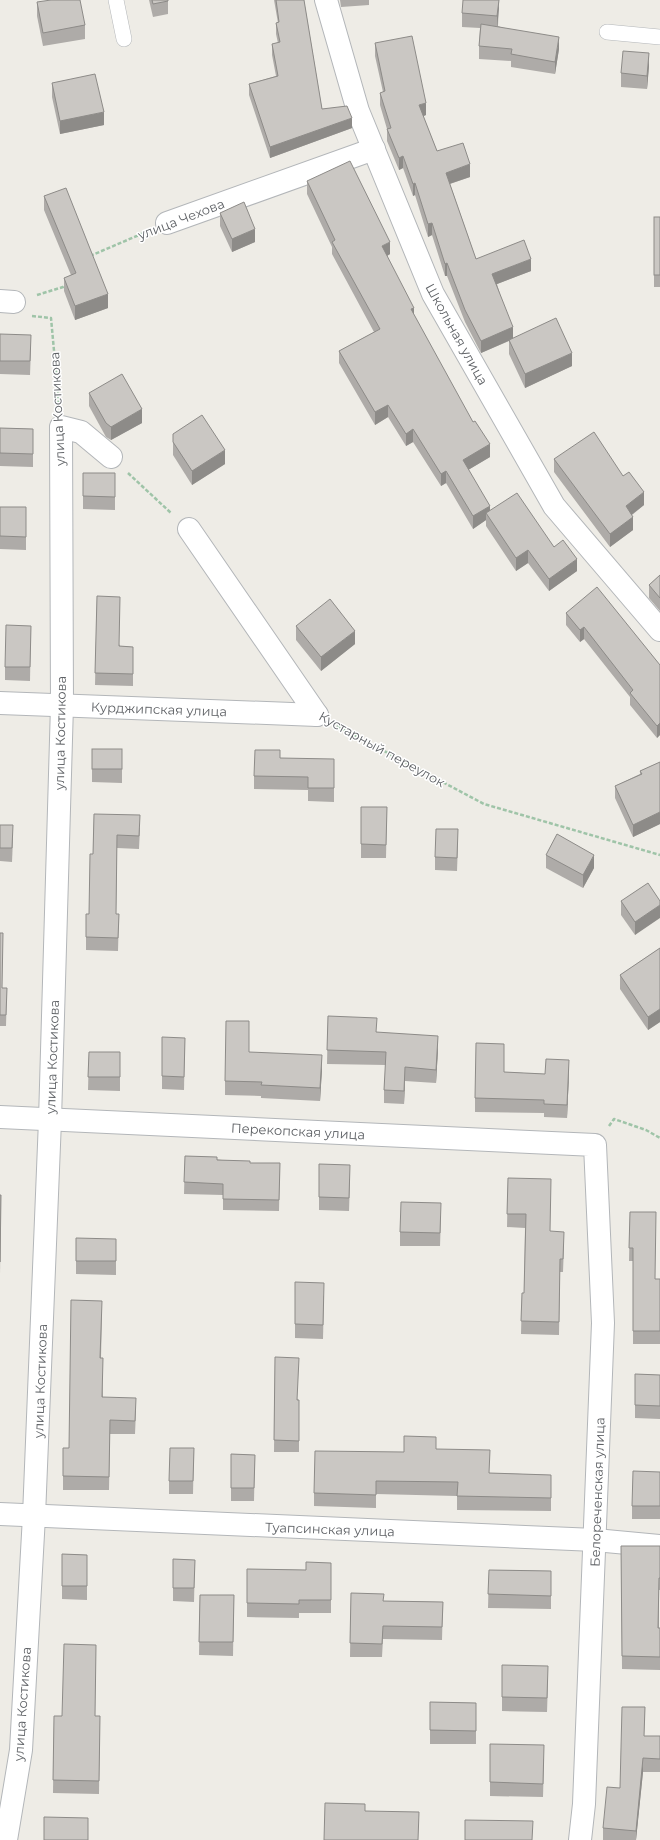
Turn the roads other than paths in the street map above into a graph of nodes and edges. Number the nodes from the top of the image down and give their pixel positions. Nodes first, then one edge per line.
1 (116, 0) edge
2 (326, 0) edge
3 (607, 32) dead end
4 (660, 37) edge
5 (124, 39) dead end
6 (374, 149) junction
7 (167, 223) road end
8 (111, 458) road end
9 (189, 529) road end
10 (660, 630) edge
11 (0, 703) edge
12 (62, 705) junction
13 (317, 715) joint
14 (0, 1117) edge
15 (50, 1120) junction
16 (595, 1145) joint
17 (0, 1514) edge
18 (34, 1516) junction
19 (595, 1540) junction
20 (660, 1546) edge
21 (6, 1840) edge
22 (580, 1840) edge

1 - 5 lane
2 - 6 street, Школьная улица
3 - 4 lane
6 - 7 street, улица Чехова
6 - 10 street, Школьная улица
8 - 12 street, улица Костикова
9 - 13 street, Кустарный переулок
11 - 12 street, Курджипская улица
12 - 13 street, Курджипская улица
12 - 15 street, улица Костикова
14 - 15 street, Перекопская улица
15 - 16 street, Перекопская улица
15 - 18 street, улица Костикова
16 - 19 street, Белореченская улица
17 - 18 street, Туапсинская улица
18 - 19 street, Туапсинская улица
18 - 21 street, улица Костикова
19 - 20 street, Туапсинская улица
19 - 22 street, Белореченская улица

